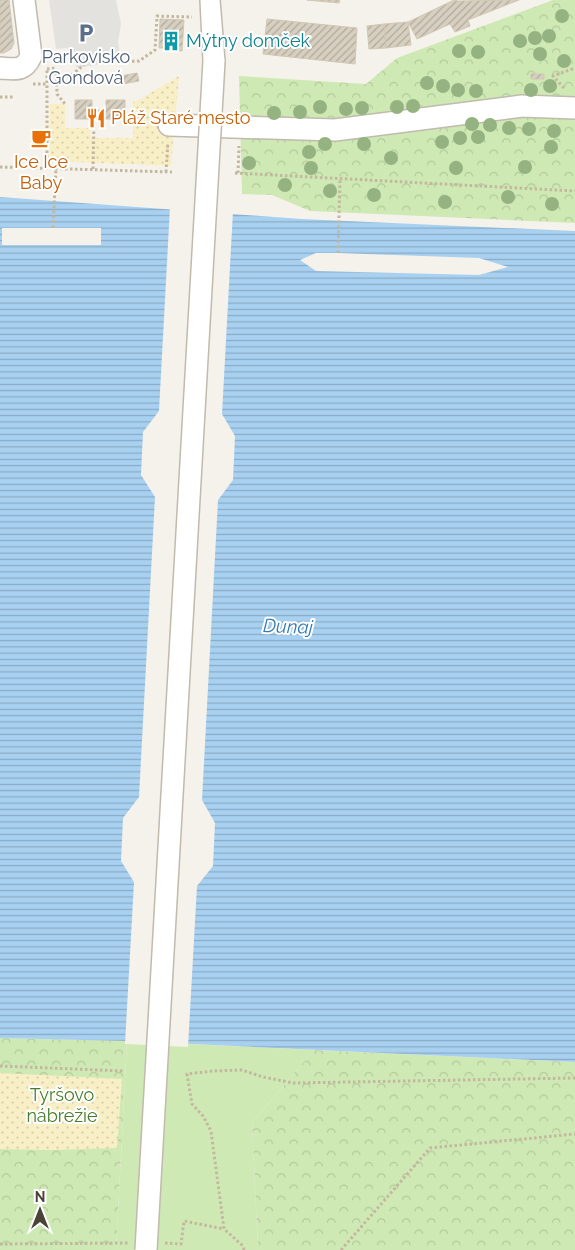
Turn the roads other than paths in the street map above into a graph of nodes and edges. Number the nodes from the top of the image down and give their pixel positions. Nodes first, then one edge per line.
1 (24, 0) edge
2 (206, 0) edge
3 (214, 0) edge
4 (214, 60) junction
5 (0, 68) edge
6 (572, 101) edge
7 (169, 126) road end
8 (141, 1250) edge
9 (151, 1250) edge

1 - 5 street
2 - 4 lane
3 - 4 lane
4 - 8 lane, bridge
4 - 9 lane, bridge
6 - 7 street

